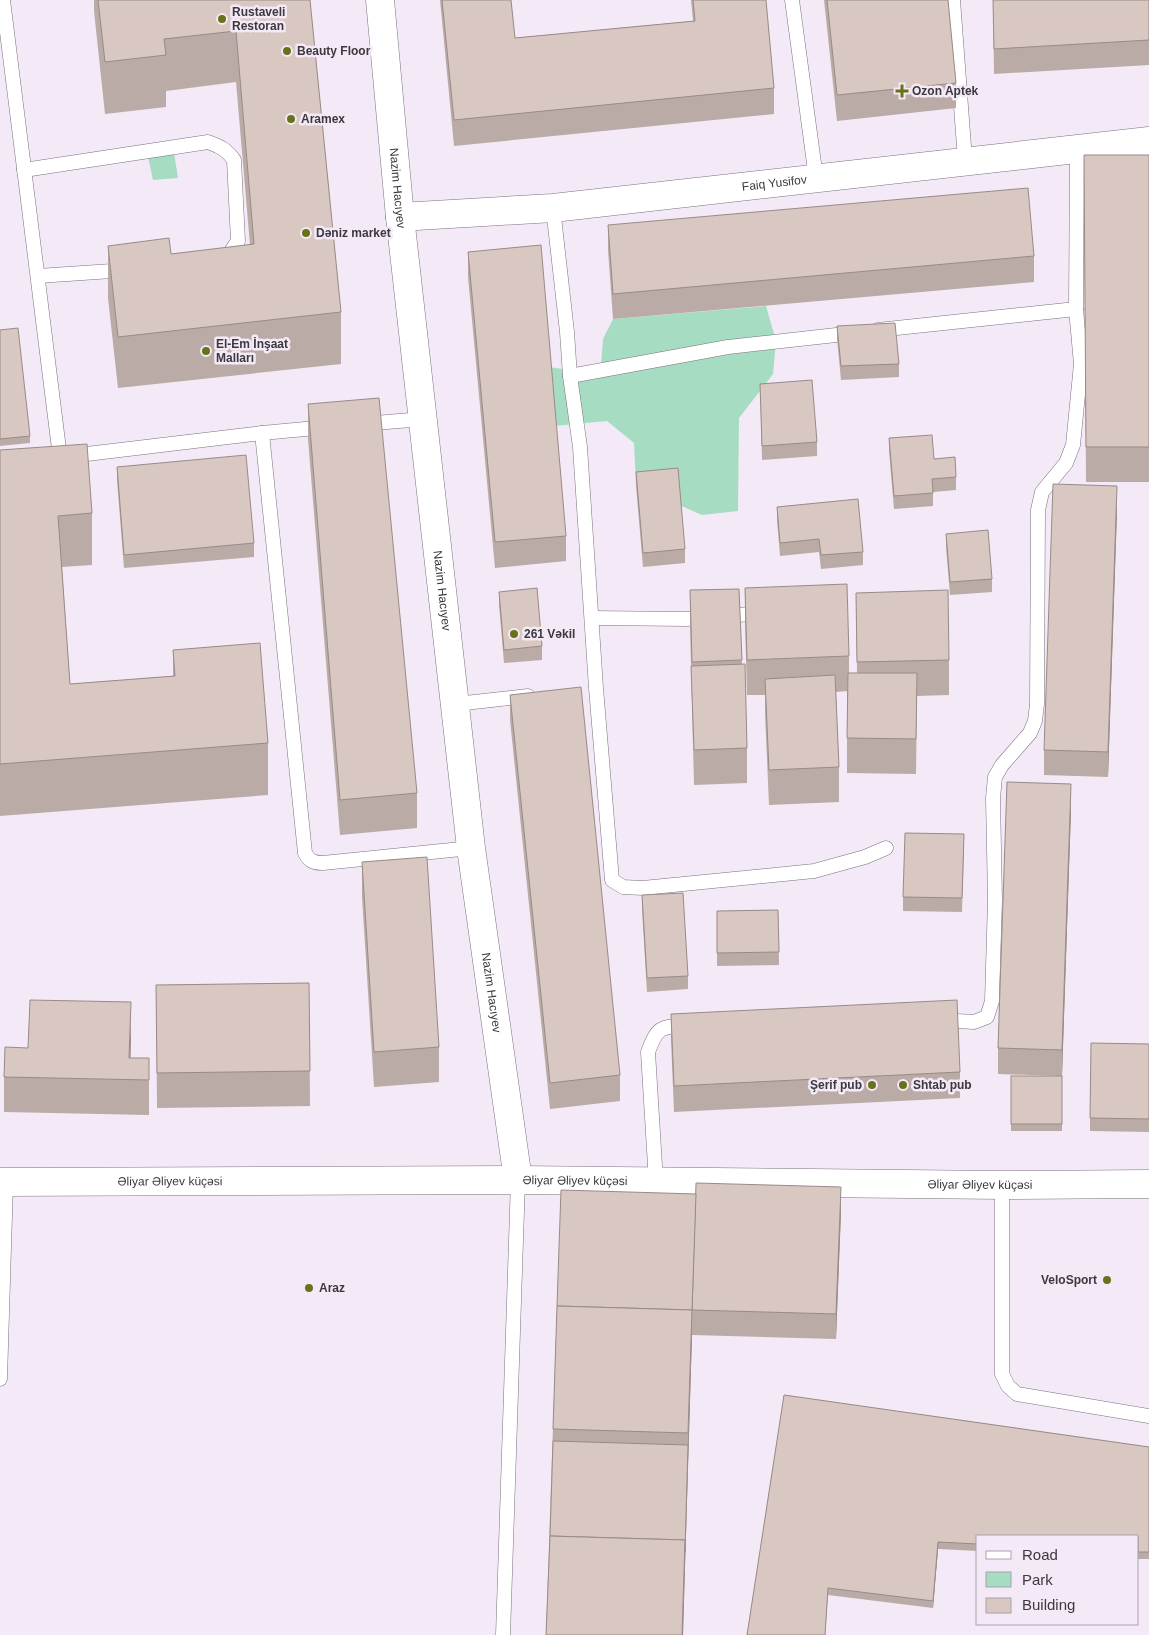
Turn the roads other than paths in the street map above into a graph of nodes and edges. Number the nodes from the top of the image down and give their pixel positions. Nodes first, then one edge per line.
1 (3, 0) edge
2 (380, 0) edge
3 (792, 0) edge
4 (953, 0) edge
5 (1149, 141) edge
6 (1077, 149) junction
7 (965, 160) junction
8 (24, 170) junction
9 (816, 178) junction
10 (552, 208) junction
11 (400, 217) junction
12 (205, 264) edge
13 (136, 269) edge
14 (38, 276) junction
15 (1076, 309) junction
16 (570, 376) junction
17 (423, 419) junction
18 (262, 433) junction
19 (60, 457) junction
20 (43, 459) edge
21 (781, 612) edge
22 (592, 618) junction
23 (540, 694) edge
24 (456, 704) junction
25 (471, 848) junction
26 (886, 848) dead end
27 (926, 1019) edge
28 (703, 1024) edge
29 (518, 1180) junction
30 (3, 1182) edge
31 (656, 1182) junction
32 (1149, 1184) edge
33 (1002, 1185) junction
34 (0, 1379) edge
35 (1149, 1416) edge
36 (503, 1635) edge

1 - 8 lane
2 - 11 street, Nazim Hacıyev
3 - 9 lane
4 - 7 lane
5 - 6 street, Faiq Yusifov
6 - 7 street, Faiq Yusifov
6 - 15 lane
7 - 9 street, Faiq Yusifov
8 - 12 lane
8 - 14 lane
9 - 10 street, Faiq Yusifov
10 - 11 street, Faiq Yusifov
10 - 16 lane
11 - 17 street, Nazim Hacıyev
13 - 14 lane
14 - 19 lane
15 - 16 lane
15 - 27 lane
16 - 22 lane
17 - 18 lane
17 - 24 street, Nazim Hacıyev
18 - 19 lane
18 - 25 lane
19 - 20 lane
21 - 22 lane
22 - 26 lane
23 - 24 lane
24 - 25 street, Nazim Hacıyev
25 - 29 street, Nazim Hacıyev
28 - 31 lane
29 - 30 street, Əliyar Əliyev küçəsi
29 - 31 street, Əliyar Əliyev küçəsi
29 - 36 lane
30 - 34 lane
31 - 33 street, Əliyar Əliyev küçəsi
32 - 33 street, Əliyar Əliyev küçəsi
33 - 35 lane

